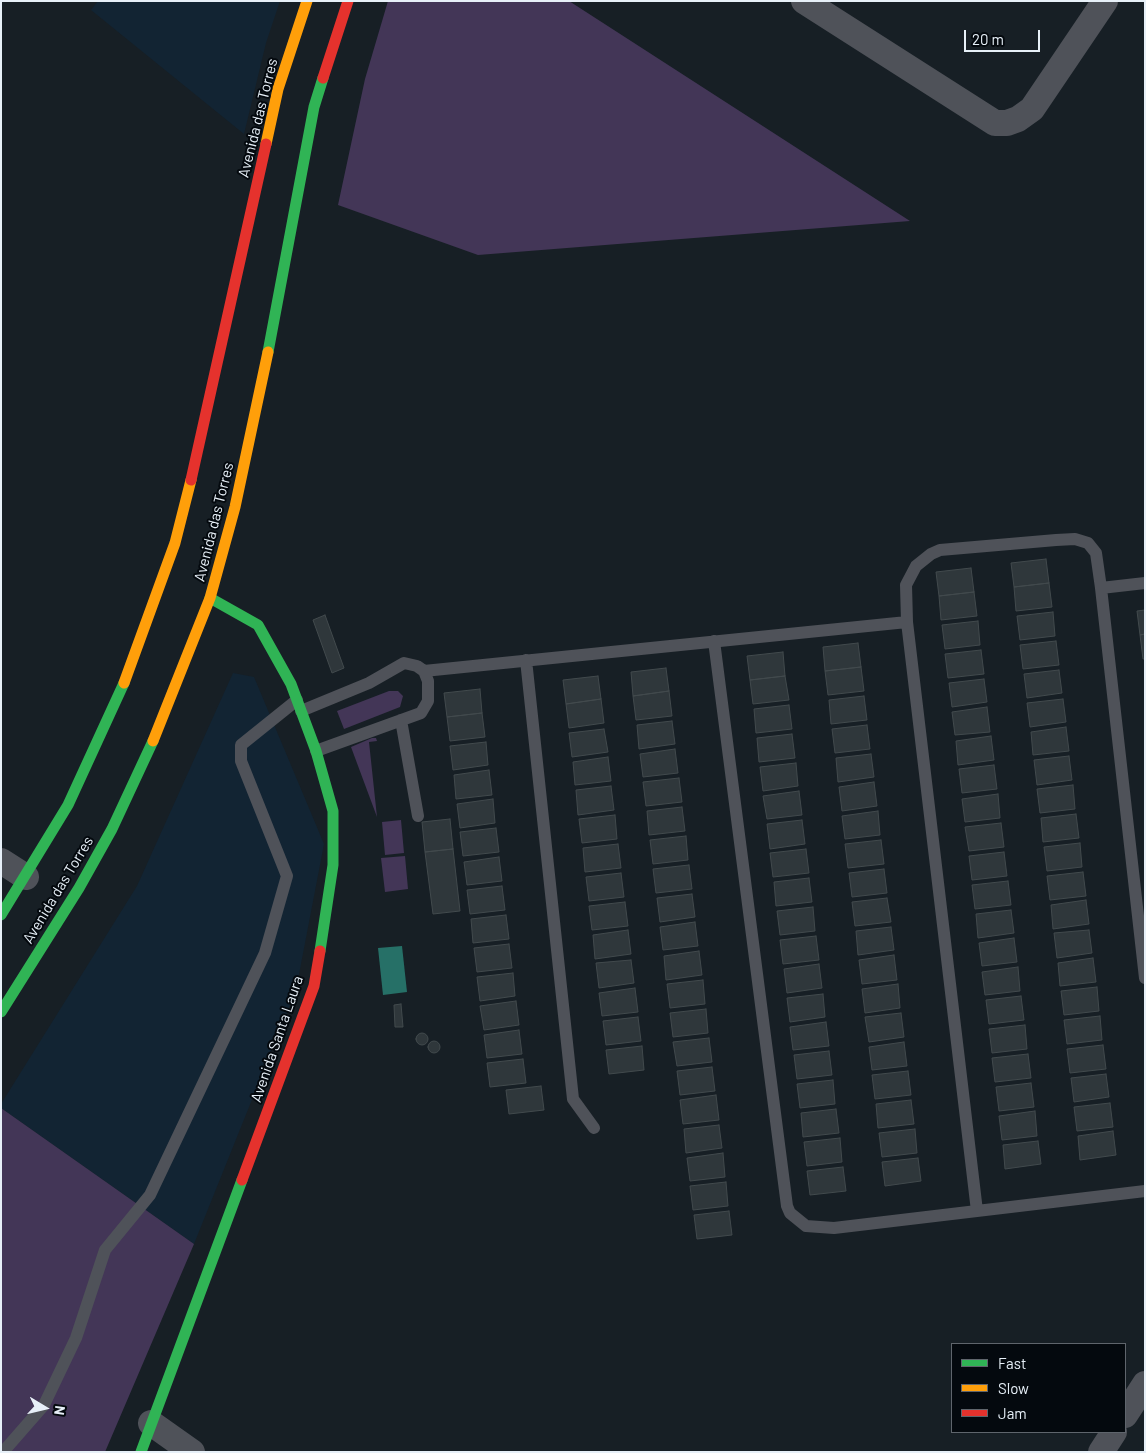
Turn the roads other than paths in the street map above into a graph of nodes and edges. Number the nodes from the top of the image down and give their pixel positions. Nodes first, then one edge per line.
1 (306, 1) edge
2 (348, 1) edge
3 (804, 1) edge
4 (1104, 1) edge
5 (1145, 583) edge
6 (1101, 588) junction
7 (210, 598) junction
8 (907, 622) junction
9 (714, 641) junction
10 (526, 660) junction
11 (424, 671) junction
12 (299, 706) junction
13 (401, 720) junction
14 (316, 751) junction
15 (418, 816) dead end
16 (1, 861) edge
17 (26, 877) junction
18 (1, 915) edge
19 (1145, 978) edge
20 (1, 1012) edge
21 (594, 1128) dead end
22 (1145, 1191) edge
23 (977, 1211) junction
24 (1145, 1384) edge
25 (1126, 1413) edge
26 (151, 1423) junction
27 (1113, 1433) edge
28 (3, 1452) edge
29 (141, 1452) edge
30 (192, 1452) edge
31 (1101, 1452) edge

1 - 17 main road, Avenida das Torres
2 - 7 main road, Avenida das Torres
3 - 4 street
5 - 6 lane
6 - 8 lane
6 - 19 lane
7 - 12 main road, Avenida Santa Laura
7 - 20 main road, Avenida das Torres
8 - 9 lane
8 - 23 lane
9 - 10 lane
9 - 23 lane
10 - 11 lane
10 - 21 lane
11 - 12 lane
11 - 13 lane
12 - 14 main road, Avenida Santa Laura
12 - 28 lane
13 - 14 lane
13 - 15 lane
14 - 26 main road, Avenida Santa Laura
16 - 17 street
17 - 18 main road, Avenida das Torres
22 - 23 lane
24 - 25 street
26 - 29 main road, Avenida Santa Laura
26 - 30 street
27 - 31 street

